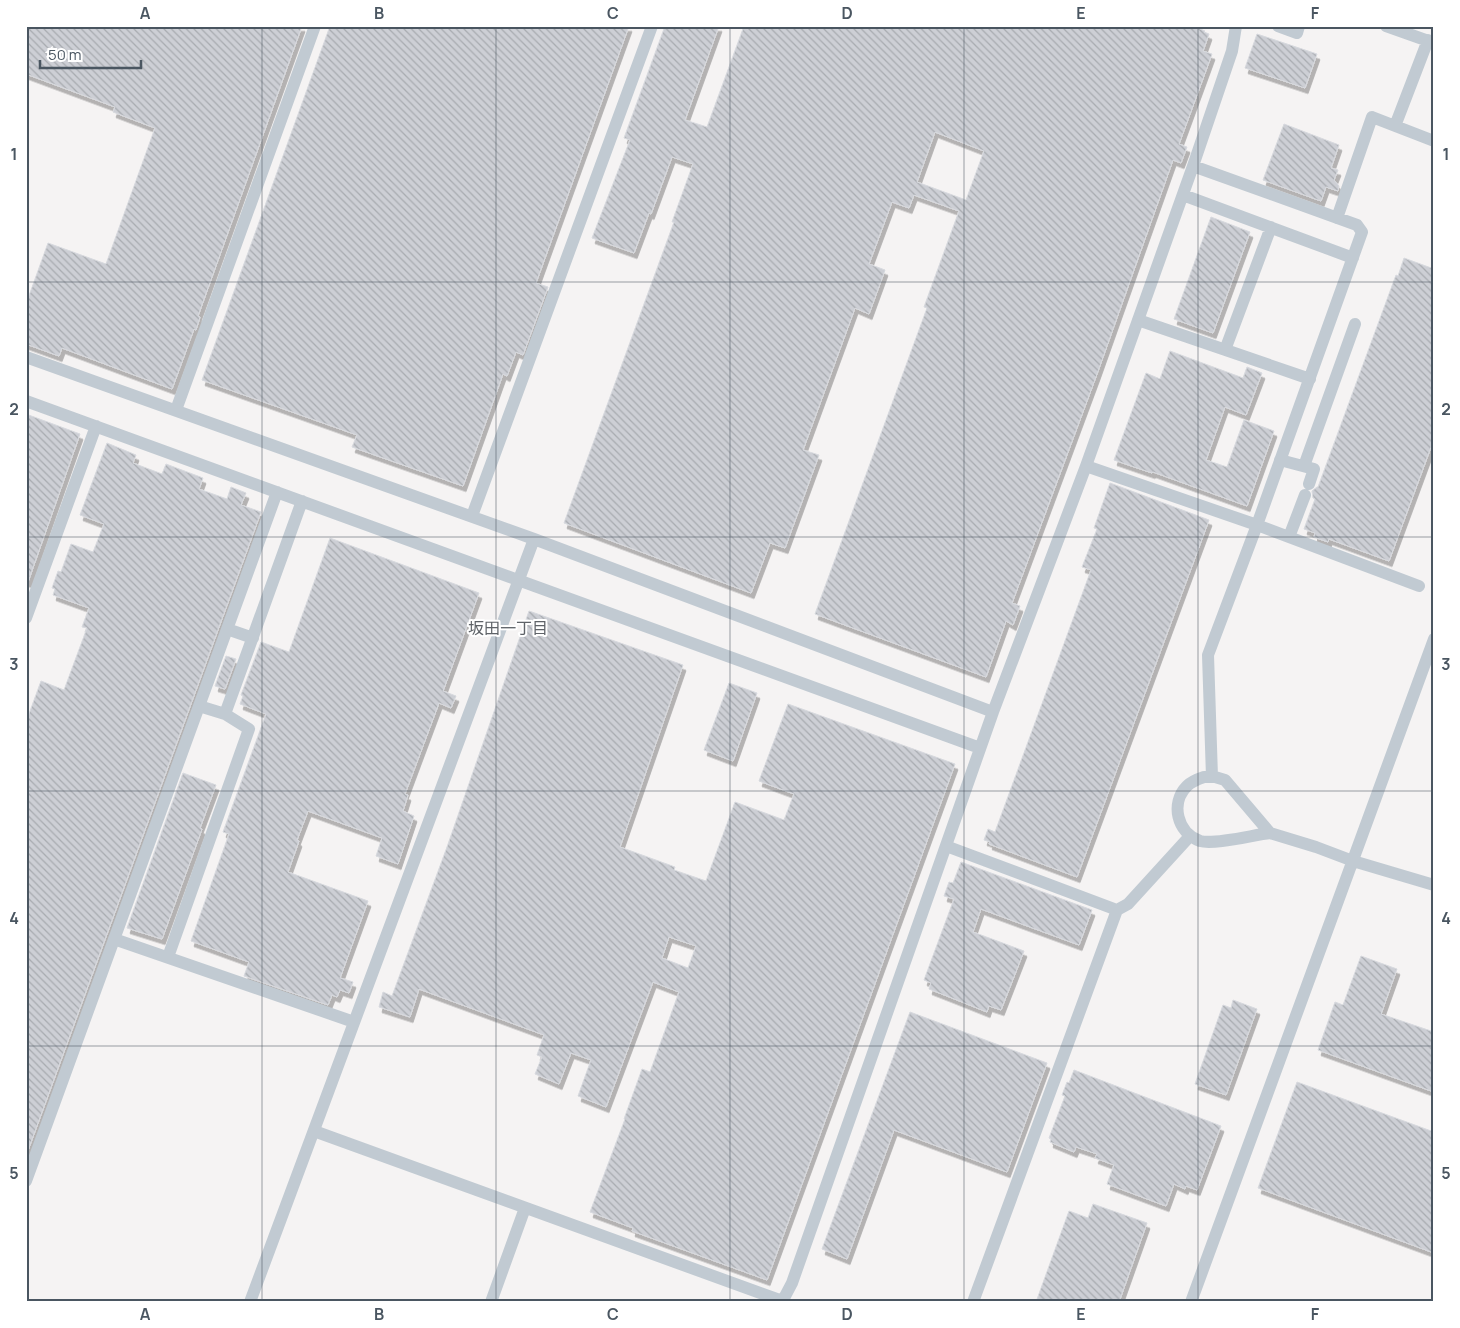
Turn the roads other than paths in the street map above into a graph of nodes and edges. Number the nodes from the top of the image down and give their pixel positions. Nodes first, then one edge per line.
1 (315, 26) edge
2 (652, 26) edge
3 (1278, 26) edge
4 (1299, 26) edge
5 (1386, 26) edge
6 (1233, 28) edge
7 (1431, 42) edge
8 (1395, 126) junction
9 (1434, 141) edge
10 (1193, 166) junction
11 (1183, 195) junction
12 (1337, 218) junction
13 (1271, 227) junction
14 (1353, 258) junction
15 (1138, 320) junction
16 (1355, 324) dead end
17 (1225, 350) junction
18 (26, 357) edge
19 (1310, 379) junction
20 (26, 401) edge
21 (176, 410) junction
22 (96, 426) junction
23 (1280, 460) junction
24 (1086, 466) junction
25 (1304, 466) junction
26 (277, 492) junction
27 (302, 501) junction
28 (472, 516) junction
29 (1257, 525) junction
30 (1289, 538) junction
31 (534, 539) junction
32 (519, 580) junction
33 (1419, 586) dead end
34 (26, 618) edge
35 (227, 629) junction
36 (253, 638) junction
37 (1434, 639) edge
38 (199, 706) junction
39 (993, 712) junction
40 (225, 714) junction
41 (980, 748) junction
42 (1212, 777) junction
43 (1270, 833) junction
44 (1190, 836) junction
45 (946, 846) junction
46 (1353, 861) junction
47 (1434, 885) edge
48 (1117, 910) junction
49 (114, 939) junction
50 (168, 957) junction
51 (354, 1022) junction
52 (314, 1131) junction
53 (26, 1181) edge
54 (526, 1208) junction
55 (784, 1301) edge
56 (250, 1302) edge
57 (491, 1302) edge
58 (974, 1302) edge
59 (1191, 1302) edge

1 - 21 street
2 - 28 street
3 - 4 street
5 - 7 street
6 - 10 street
7 - 8 street
8 - 9 street
8 - 12 street
10 - 11 street
10 - 12 street
11 - 13 street
11 - 15 street
12 - 14 street
13 - 14 street
13 - 17 street
14 - 19 street
15 - 17 street
15 - 24 street
16 - 25 street
17 - 19 street
18 - 21 street
19 - 23 street
20 - 22 street
21 - 28 street
22 - 26 street
22 - 34 street
23 - 25 street
23 - 29 street
24 - 29 street
24 - 39 street
25 - 30 street
26 - 27 street
26 - 35 street
27 - 32 street
27 - 36 street
28 - 31 street
29 - 30 street
29 - 42 street
30 - 33 street
31 - 32 street
31 - 39 street
32 - 41 street
32 - 51 street
35 - 36 street
35 - 38 street
36 - 40 street
37 - 46 street
38 - 40 street
38 - 49 street
39 - 41 street
40 - 50 street
41 - 45 street
42 - 43 street
42 - 44 street
43 - 44 street
43 - 46 street
44 - 48 street
45 - 48 street
45 - 55 street
46 - 47 street
46 - 59 street
48 - 58 street
49 - 50 street
49 - 53 street
50 - 51 street
51 - 52 street
52 - 54 street
52 - 56 street
54 - 55 street
54 - 57 street

